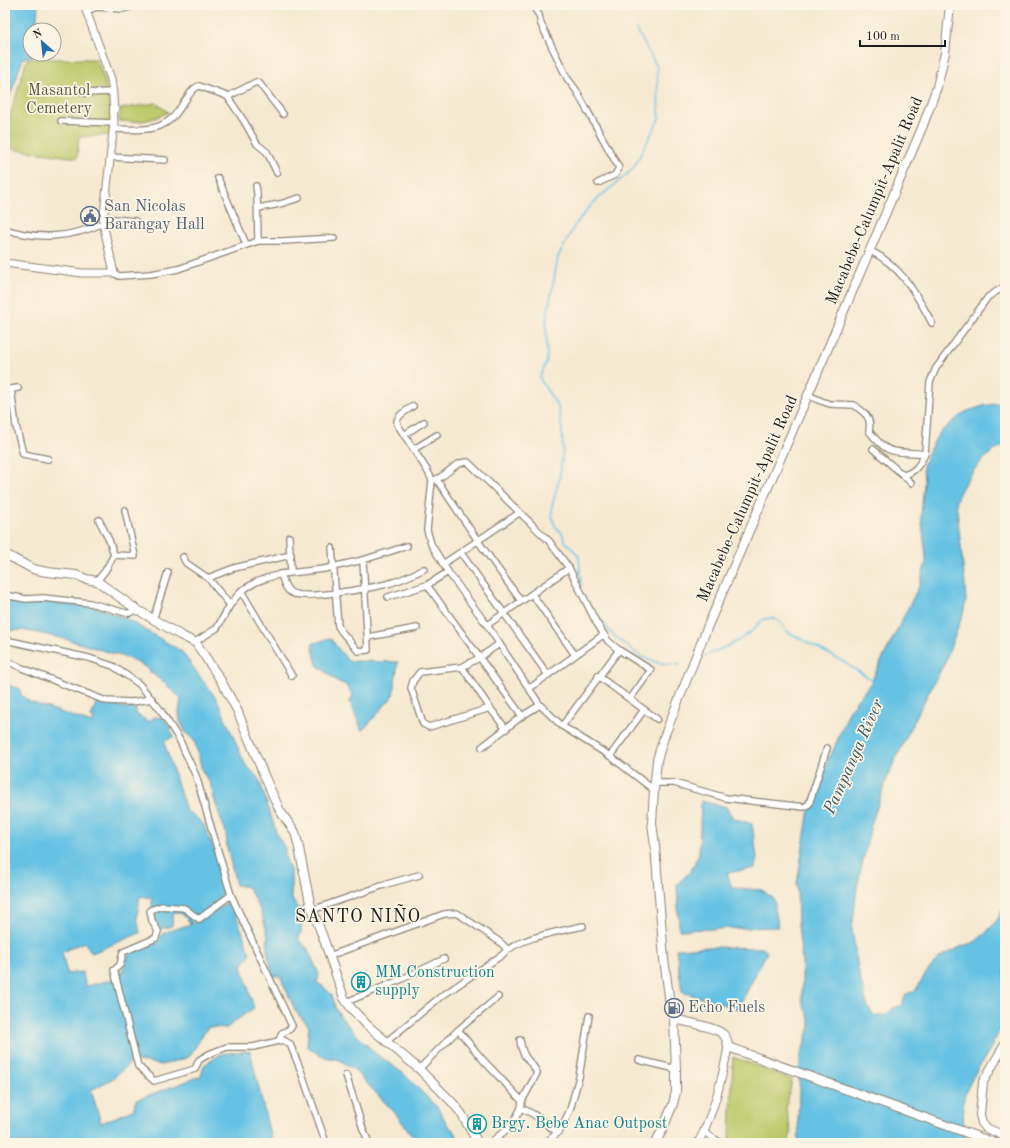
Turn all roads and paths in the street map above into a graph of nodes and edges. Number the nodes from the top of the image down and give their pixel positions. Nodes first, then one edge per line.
1 (137, 5) edge
2 (532, 5) edge
3 (950, 5) edge
4 (85, 8) edge
5 (113, 92) junction
6 (84, 93) dead end
7 (227, 96) junction
8 (283, 114) dead end
9 (61, 121) dead end
10 (113, 126) junction
11 (110, 157) junction
12 (165, 160) dead end
13 (277, 173) dead end
14 (218, 178) dead end
15 (598, 183) dead end
16 (256, 186) dead end
17 (299, 198) dead end
18 (258, 208) junction
19 (103, 220) junction
20 (135, 221) dead end
21 (5, 229) edge
22 (334, 238) dead end
23 (258, 241) junction
24 (246, 244) junction
25 (870, 251) junction
26 (5, 264) edge
27 (114, 273) junction
28 (1005, 286) edge
29 (932, 323) dead end
30 (18, 388) dead end
31 (8, 390) edge
32 (808, 394) junction
33 (414, 406) dead end
34 (424, 422) dead end
35 (404, 435) junction
36 (437, 435) dead end
37 (414, 449) junction
38 (873, 449) dead end
39 (925, 454) junction
40 (48, 459) dead end
41 (903, 475) junction
42 (434, 480) junction
43 (911, 483) dead end
44 (125, 510) dead end
45 (519, 513) junction
46 (99, 520) dead end
47 (289, 537) dead end
48 (478, 541) junction
49 (407, 546) dead end
50 (332, 548) dead end
51 (461, 553) junction
52 (5, 554) edge
53 (114, 555) junction
54 (291, 555) junction
55 (183, 557) dead end
56 (363, 560) junction
57 (443, 564) junction
58 (334, 566) junction
59 (569, 568) junction
60 (424, 569) dead end
61 (168, 572) dead end
62 (291, 572) junction
63 (448, 572) junction
64 (281, 574) junction
65 (208, 578) junction
66 (96, 581) junction
67 (427, 585) junction
68 (366, 587) junction
69 (241, 591) junction
70 (336, 592) junction
71 (532, 594) junction
72 (5, 595) edge
73 (388, 597) dead end
74 (521, 602) junction
75 (230, 605) junction
76 (136, 609) junction
77 (505, 613) junction
78 (153, 620) junction
79 (487, 625) junction
80 (417, 628) dead end
81 (604, 636) junction
82 (368, 637) junction
83 (5, 640) edge
84 (195, 642) junction
85 (499, 644) junction
86 (619, 650) junction
87 (575, 655) junction
88 (479, 658) junction
89 (5, 660) edge
90 (462, 667) junction
91 (548, 675) junction
92 (292, 676) dead end
93 (598, 676) junction
94 (530, 688) junction
95 (152, 699) junction
96 (630, 699) junction
97 (540, 705) junction
98 (490, 708) junction
99 (644, 710) junction
100 (522, 716) junction
101 (657, 719) dead end
102 (562, 726) junction
103 (506, 728) junction
104 (482, 747) dead end
105 (827, 748) dead end
106 (610, 756) junction
107 (654, 786) junction
108 (419, 875) dead end
109 (232, 894) junction
110 (312, 910) junction
111 (583, 926) dead end
112 (507, 948) junction
113 (329, 956) junction
114 (444, 959) dead end
115 (498, 997) dead end
116 (346, 1002) junction
117 (589, 1016) dead end
118 (674, 1019) junction
119 (458, 1030) junction
120 (279, 1040) junction
121 (520, 1040) dead end
122 (386, 1042) junction
123 (1005, 1044) edge
124 (728, 1047) junction
125 (639, 1060) dead end
126 (419, 1069) junction
127 (676, 1069) junction
128 (346, 1075) dead end
129 (522, 1101) junction
130 (522, 1108) junction
131 (704, 1132) junction
132 (558, 1133) junction
133 (1005, 1136) edge
134 (326, 1143) edge
135 (369, 1143) edge
136 (478, 1143) edge
137 (490, 1143) edge
138 (545, 1143) edge
139 (655, 1143) edge
140 (698, 1143) edge
141 (721, 1143) edge
142 (995, 1143) edge

1 - 4 street
2 - 15 street
3 - 25 main road, Macabebe-Calumpit-Apalit Road
4 - 5 street
5 - 6 street
5 - 10 street
7 - 8 street
7 - 10 street
7 - 13 street
9 - 10 street
10 - 11 street
11 - 12 street
11 - 19 street
14 - 24 street
16 - 18 street
17 - 18 street
18 - 23 street
19 - 20 street
19 - 21 street
19 - 27 street
22 - 23 street
23 - 24 street
24 - 27 street
25 - 29 street
25 - 32 main road, Macabebe-Calumpit-Apalit Road
26 - 27 street
28 - 39 street
30 - 31 street
31 - 40 street
32 - 39 street
32 - 107 main road, Macabebe-Calumpit-Apalit Road
33 - 35 street
34 - 35 street
35 - 37 street
36 - 37 street
37 - 42 street
38 - 41 street
39 - 41 street
41 - 43 street
42 - 45 street
42 - 48 street
42 - 57 street
44 - 53 street
45 - 48 street
45 - 59 street
46 - 53 street
47 - 54 street
48 - 51 street
48 - 74 street
49 - 56 street
50 - 58 street
51 - 57 street
51 - 77 street
52 - 66 main road
53 - 66 street
54 - 62 street
54 - 65 street
55 - 65 street
56 - 58 street
56 - 68 street
57 - 63 street
58 - 62 street
58 - 70 street
59 - 71 street
59 - 81 street
60 - 68 street
61 - 78 street
62 - 64 street
63 - 67 street
63 - 79 street
64 - 69 street
64 - 70 street
65 - 75 street
66 - 76 main road
67 - 73 street
67 - 88 street
68 - 70 street
68 - 82 street
69 - 75 street
69 - 92 street
70 - 82 street
71 - 74 street
71 - 87 street
72 - 76 street
74 - 77 street
75 - 84 street
76 - 78 main road
77 - 79 street
77 - 91 street
78 - 84 main road
79 - 85 street
80 - 82 street
81 - 86 street
81 - 87 street
83 - 95 street
84 - 110 main road
85 - 88 street
85 - 94 street
86 - 93 street
86 - 96 street
87 - 91 street
88 - 90 street
88 - 100 street
89 - 95 street
90 - 98 street
90 - 98 street
91 - 94 street
93 - 96 street
93 - 102 street
94 - 97 street
95 - 109 street
96 - 99 street
97 - 100 street
97 - 102 street
98 - 103 street
99 - 101 street
99 - 106 street
100 - 103 street
102 - 106 street
103 - 104 street
105 - 107 street
106 - 107 street
107 - 118 main road, Macabebe-Calumpit-Apalit Road
108 - 110 street
109 - 120 street
109 - 120 street
110 - 113 main road
111 - 112 street
112 - 113 street
112 - 122 street
113 - 116 main road
114 - 116 street
115 - 119 street
116 - 122 main road
117 - 132 street
118 - 124 main road
118 - 127 main road, Macabebe-Calumpit-Apalit Road
119 - 126 street
119 - 129 street
120 - 134 street
121 - 129 street
122 - 126 main road
123 - 133 main road
124 - 131 street
124 - 142 main road
125 - 127 street
126 - 136 main road
127 - 139 main road, Macabebe-Calumpit-Apalit Road
128 - 135 street
129 - 130 street
130 - 132 street
130 - 137 street
131 - 140 street
131 - 141 street
132 - 138 street

